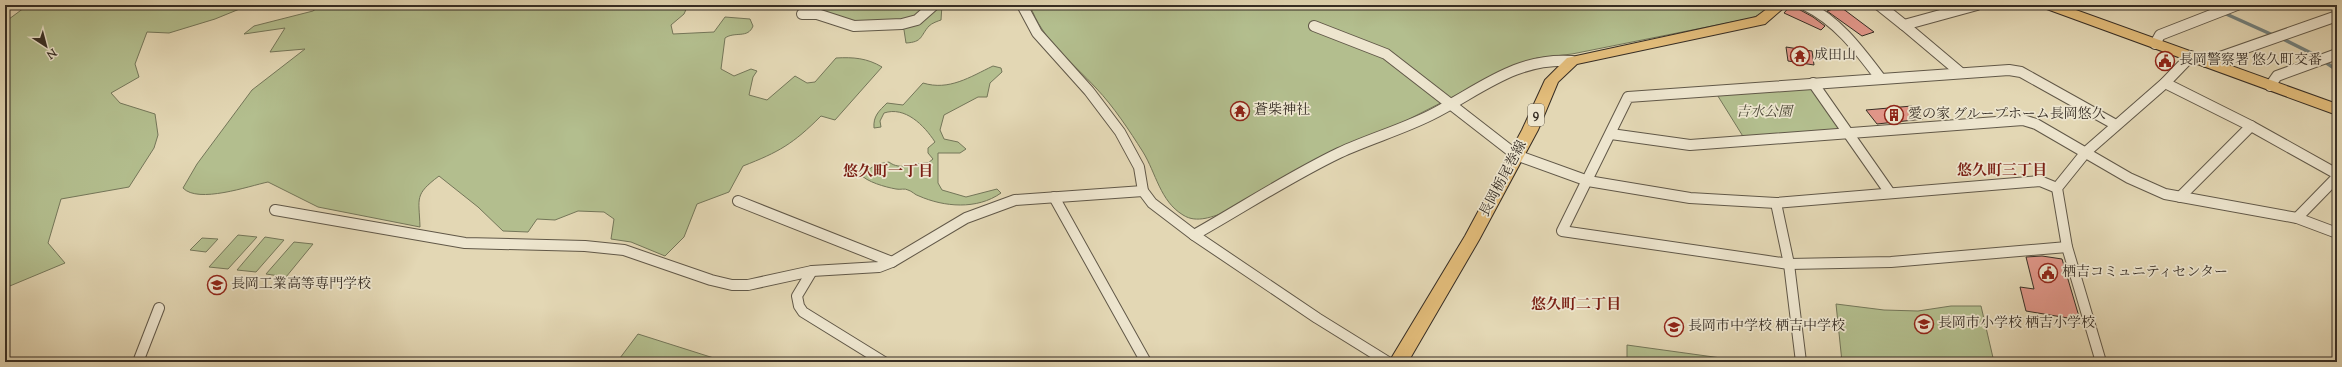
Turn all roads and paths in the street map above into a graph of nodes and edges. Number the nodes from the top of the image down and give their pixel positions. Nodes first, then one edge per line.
1 (934, 5) edge
2 (1022, 5) edge
3 (1780, 5) edge
4 (1806, 5) edge
5 (1879, 5) edge
6 (1977, 5) edge
7 (2049, 5) edge
8 (2237, 5) edge
9 (802, 14) dead end
10 (2337, 16) edge
11 (1904, 25) junction
12 (1314, 26) dead end
13 (2155, 44) junction
14 (2337, 54) edge
15 (2191, 56) junction
16 (1572, 61) junction
17 (2206, 62) junction
18 (1961, 73) junction
19 (1881, 79) junction
20 (1813, 83) junction
21 (2165, 83) junction
22 (2270, 86) junction
23 (1452, 105) junction
24 (2337, 110) edge
25 (2116, 125) junction
26 (2251, 126) junction
27 (1846, 133) junction
28 (1611, 134) junction
29 (2086, 152) junction
30 (1516, 155) junction
31 (2337, 176) edge
32 (1588, 181) junction
33 (2056, 188) junction
34 (1143, 191) junction
35 (1890, 193) junction
36 (1054, 197) junction
37 (2180, 197) junction
38 (738, 201) dead end
39 (1776, 203) junction
40 (275, 210) dead end
41 (2297, 218) junction
42 (2337, 233) edge
43 (1194, 235) junction
44 (2067, 247) junction
45 (892, 262) junction
46 (1789, 264) junction
47 (812, 271) junction
48 (159, 308) dead end
49 (138, 362) edge
50 (884, 362) edge
51 (1146, 362) edge
52 (1388, 362) edge
53 (1398, 362) edge
54 (1801, 362) edge
55 (2101, 362) edge

1 - 9 street
2 - 34 street
3 - 16 main road, 長岡栃尾巻線 / 9
4 - 19 street
5 - 11 street
6 - 11 street
7 - 13 main road
8 - 13 street
10 - 17 street
11 - 18 street
12 - 23 street
13 - 15 main road
14 - 22 street
15 - 17 main road
15 - 21 street
16 - 23 street
16 - 30 main road, 長岡栃尾巻線 / 9
17 - 22 main road
18 - 19 street
18 - 25 street
19 - 20 street
20 - 27 street
20 - 28 street
21 - 25 street
21 - 26 street
22 - 24 main road
23 - 30 street
23 - 43 street
25 - 29 street
26 - 31 street
26 - 37 street
27 - 28 street
27 - 29 street
27 - 35 street
28 - 32 street
29 - 33 street
29 - 37 street
30 - 32 street
30 - 53 main road, 長岡栃尾巻線 / 9
31 - 41 street
32 - 39 street
32 - 46 street
33 - 35 street
33 - 44 street
34 - 36 street
34 - 43 street
35 - 39 street
36 - 45 street
36 - 51 street
37 - 41 street
38 - 45 street
39 - 46 street
40 - 47 street
41 - 42 street
43 - 52 street
44 - 46 street
44 - 55 street
45 - 47 street
46 - 54 street
47 - 50 street
48 - 49 street

